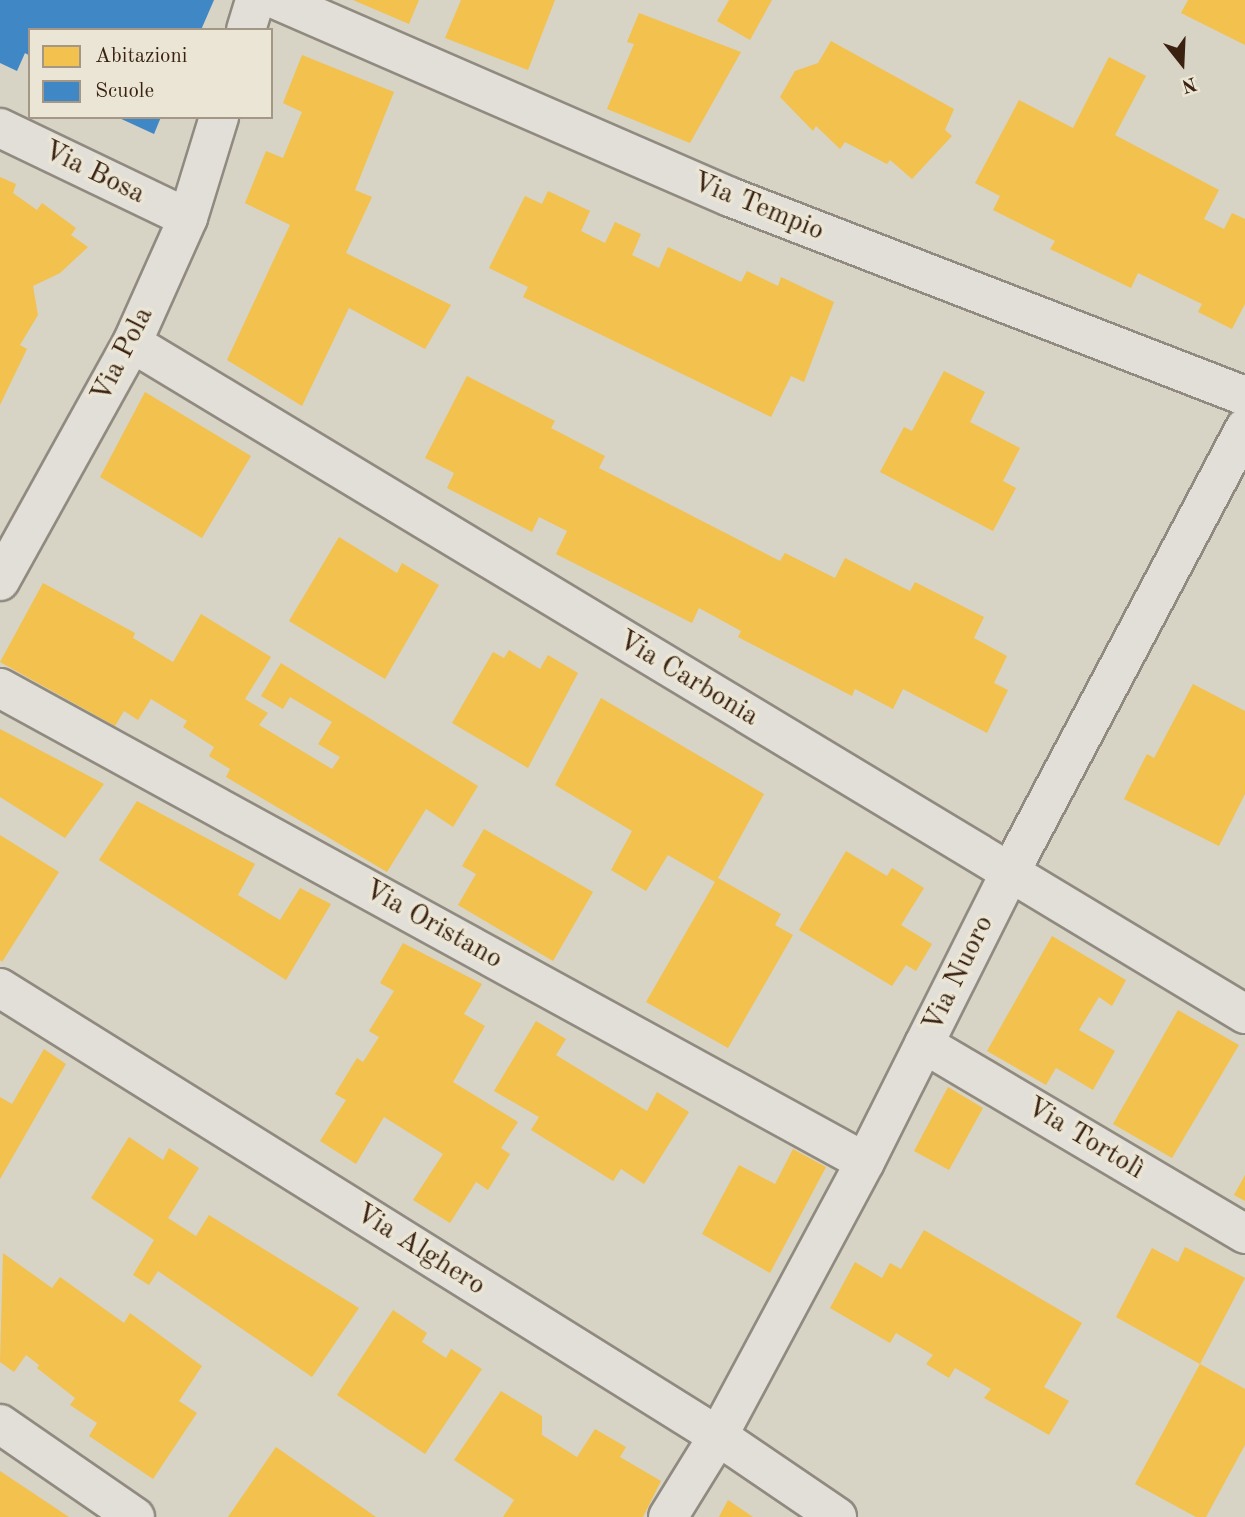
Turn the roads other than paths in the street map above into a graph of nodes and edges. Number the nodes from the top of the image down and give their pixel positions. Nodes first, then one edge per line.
1 (255, 0) edge
2 (277, 0) edge
3 (247, 28) edge
4 (218, 119) edge
5 (0, 128) edge
6 (188, 218) junction
7 (132, 343) junction
8 (1245, 396) edge
9 (1245, 428) edge
10 (0, 581) edge
11 (0, 688) edge
12 (1009, 874) junction
13 (0, 988) edge
14 (1245, 1014) edge
15 (924, 1044) junction
16 (865, 1162) junction
17 (1245, 1234) edge
18 (0, 1424) edge
19 (718, 1436) junction
20 (135, 1517) edge
21 (668, 1517) edge
22 (837, 1517) edge

1 - 3 street
2 - 8 street, Via Tempio
4 - 6 street, Via Pola
5 - 6 street, Via Bosa
6 - 7 street, Via Pola
7 - 10 street, Via Pola
7 - 12 street, Via Carbonia
9 - 12 street, Via Nuoro
11 - 16 street, Via Oristano
12 - 14 street, Via Carbonia
12 - 15 street, Via Nuoro
13 - 19 street, Via Alghero
15 - 16 street, Via Nuoro
15 - 17 street, Via Tortolì
16 - 19 street, Via Nuoro
18 - 20 street
19 - 21 street, Via Nuoro
19 - 22 street, Via Alghero

